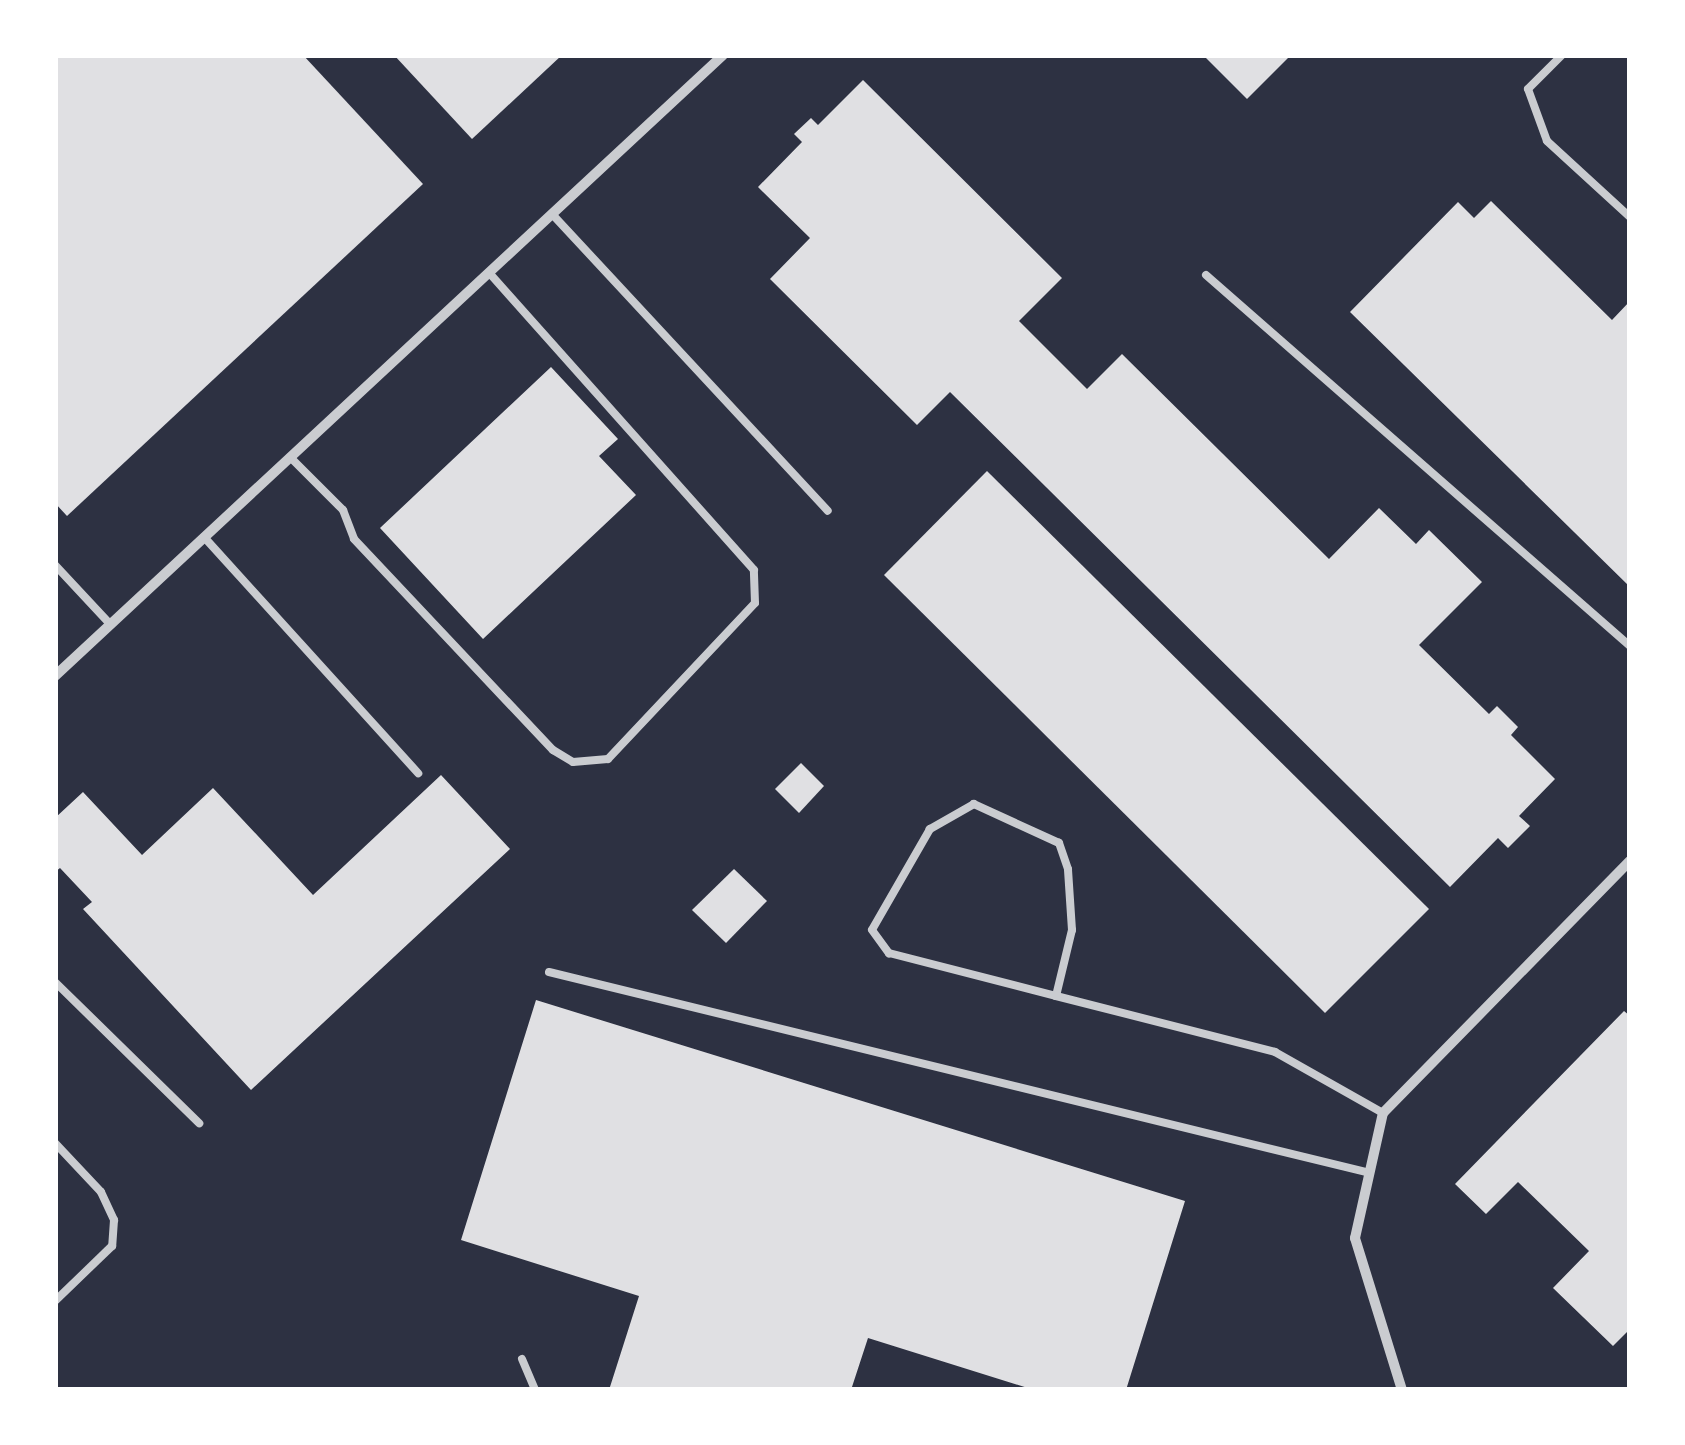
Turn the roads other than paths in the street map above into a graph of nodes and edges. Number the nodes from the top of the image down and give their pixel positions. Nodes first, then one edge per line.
1 (723, 55) edge
2 (1562, 55) edge
3 (552, 214) junction
4 (1630, 217) edge
5 (488, 273) junction
6 (1206, 275) dead end
7 (290, 457) junction
8 (828, 511) dead end
9 (204, 538) junction
10 (55, 565) edge
11 (110, 624) junction
12 (1630, 646) edge
13 (55, 676) edge
14 (418, 773) dead end
15 (1630, 861) edge
16 (549, 972) dead end
17 (55, 982) edge
18 (1056, 996) junction
19 (1384, 1114) junction
20 (199, 1124) dead end
21 (55, 1143) edge
22 (1370, 1173) junction
23 (55, 1301) edge
24 (522, 1359) dead end
25 (535, 1390) edge
26 (1402, 1390) edge

1 - 3 street
2 - 4 lane
3 - 5 street
3 - 8 lane
5 - 7 street
5 - 7 lane
6 - 12 lane
7 - 9 street
9 - 11 street
9 - 14 lane
10 - 11 lane
11 - 13 street
15 - 19 street
16 - 22 lane
17 - 20 lane
18 - 18 lane
18 - 19 lane
19 - 22 street
21 - 23 lane
22 - 26 street
24 - 25 lane

